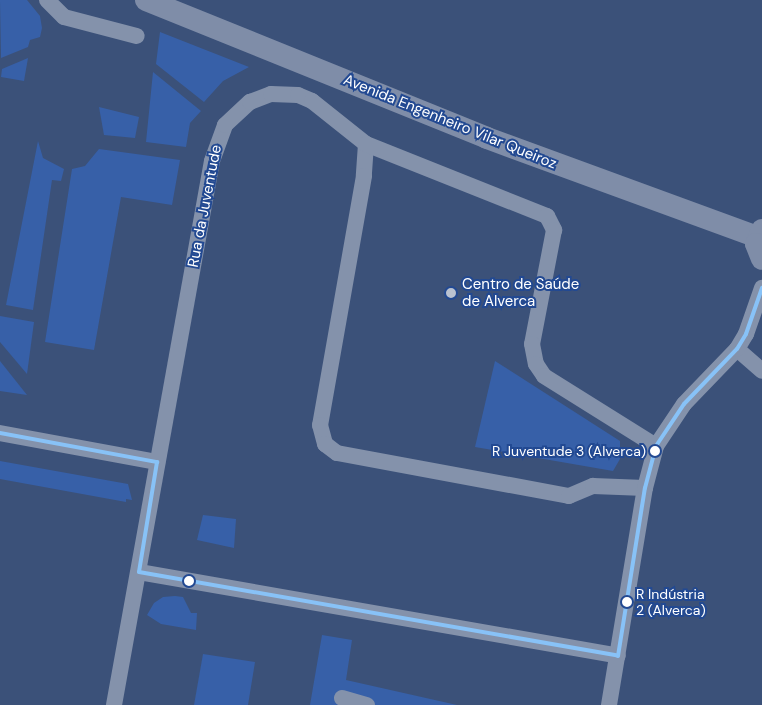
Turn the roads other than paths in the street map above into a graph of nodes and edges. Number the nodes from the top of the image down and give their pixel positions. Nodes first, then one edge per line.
1 (47, 0) edge
2 (146, 0) edge
3 (137, 36) dead end
4 (366, 144) junction
5 (760, 233) edge
6 (762, 260) edge
7 (762, 288) edge
8 (754, 336) edge
9 (737, 349) junction
10 (762, 371) edge
11 (0, 433) edge
12 (656, 446) junction
13 (158, 462) junction
14 (645, 488) junction
15 (139, 572) junction
16 (618, 656) junction
17 (342, 698) dead end
18 (114, 705) edge
19 (367, 705) edge
20 (609, 705) edge

1 - 3 street
2 - 5 main road, Avenida Engenheiro Vilar Queiroz
4 - 12 street, Rua da Juventude
4 - 13 street, Rua da Juventude
4 - 14 street
5 - 6 main road, Avenida Engenheiro Vilar Queiroz
7 - 8 street
8 - 9 street
9 - 10 street
9 - 12 street
11 - 13 street
12 - 14 street
13 - 15 street, Rua da Juventude
14 - 16 street
15 - 16 street
15 - 18 street, Rua da Juventude
16 - 20 street
17 - 19 street

